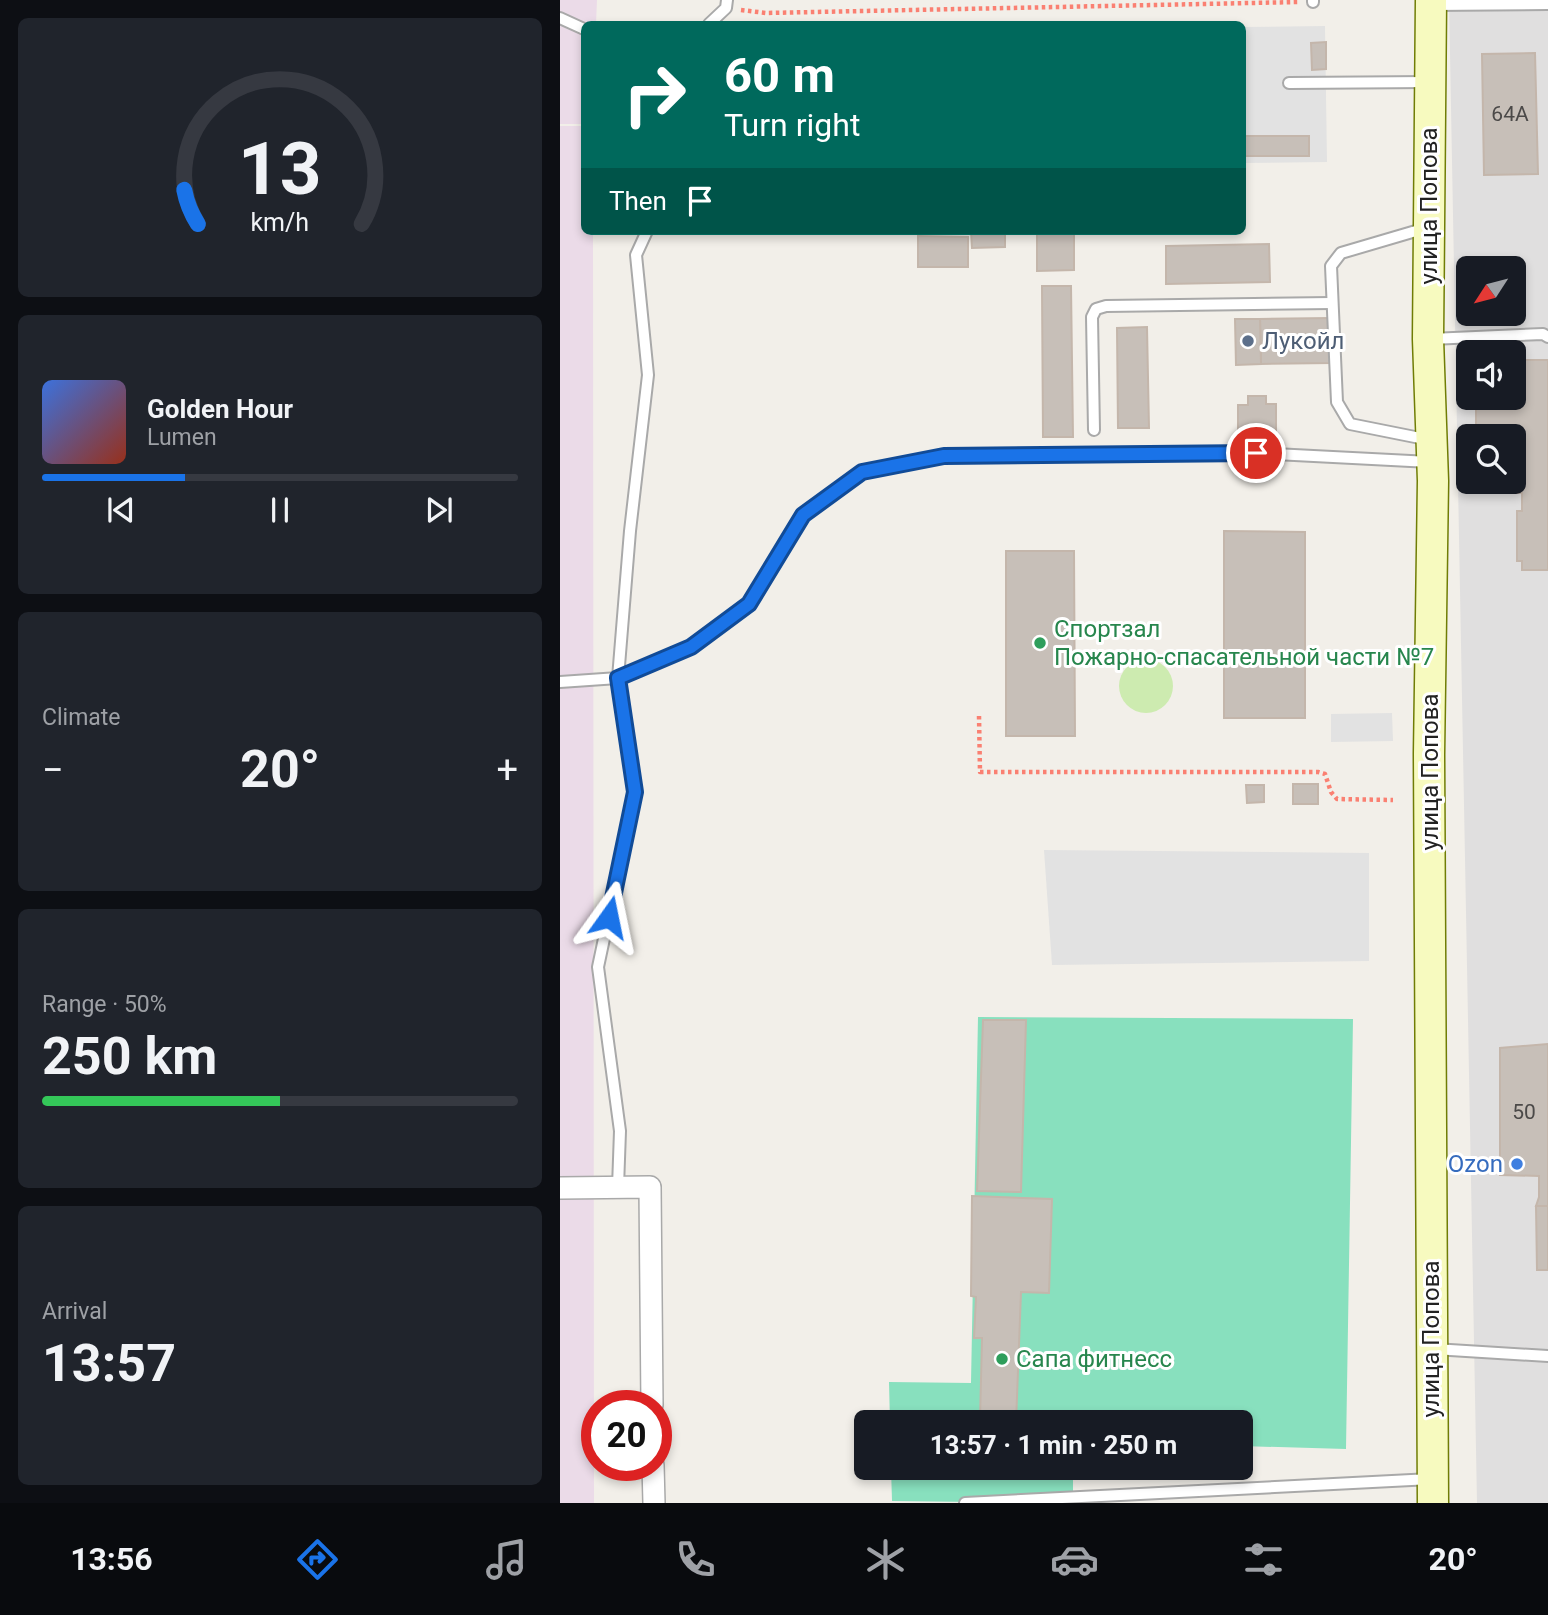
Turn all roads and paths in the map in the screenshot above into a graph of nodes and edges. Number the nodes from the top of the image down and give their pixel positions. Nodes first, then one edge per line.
1 (1313, 1) edge
2 (1431, 2) edge
3 (726, 4) edge
4 (1548, 4) edge
5 (560, 18) edge
6 (712, 21) edge
7 (581, 28) edge
8 (1430, 82) junction
9 (1289, 83) dead end
10 (1429, 227) junction
11 (645, 235) edge
12 (1332, 303) junction
13 (1548, 337) edge
14 (1428, 339) junction
15 (1094, 430) dead end
16 (1433, 451) junction
17 (618, 678) junction
18 (560, 682) edge
19 (979, 716) dead end
20 (1393, 800) dead end
21 (618, 1187) junction
22 (560, 1188) edge
23 (1431, 1349) junction
24 (1548, 1356) edge
25 (652, 1390) edge
26 (653, 1481) edge
27 (1432, 1491) edge
28 (654, 1503) edge
29 (965, 1503) edge

1 - 3 path
2 - 4 lane
2 - 8 street, улица Попова
3 - 6 lane
5 - 7 lane
8 - 9 lane
8 - 10 street, улица Попова
10 - 12 lane
10 - 14 street, улица Попова
11 - 17 lane
12 - 15 lane
12 - 16 lane
13 - 14 lane
14 - 16 street, улица Попова
16 - 17 lane
16 - 23 street, улица Попова
17 - 18 lane
17 - 21 lane
19 - 20 path
21 - 22 street
21 - 25 street
23 - 24 lane
23 - 27 street, улица Попова
26 - 28 street
27 - 29 lane

